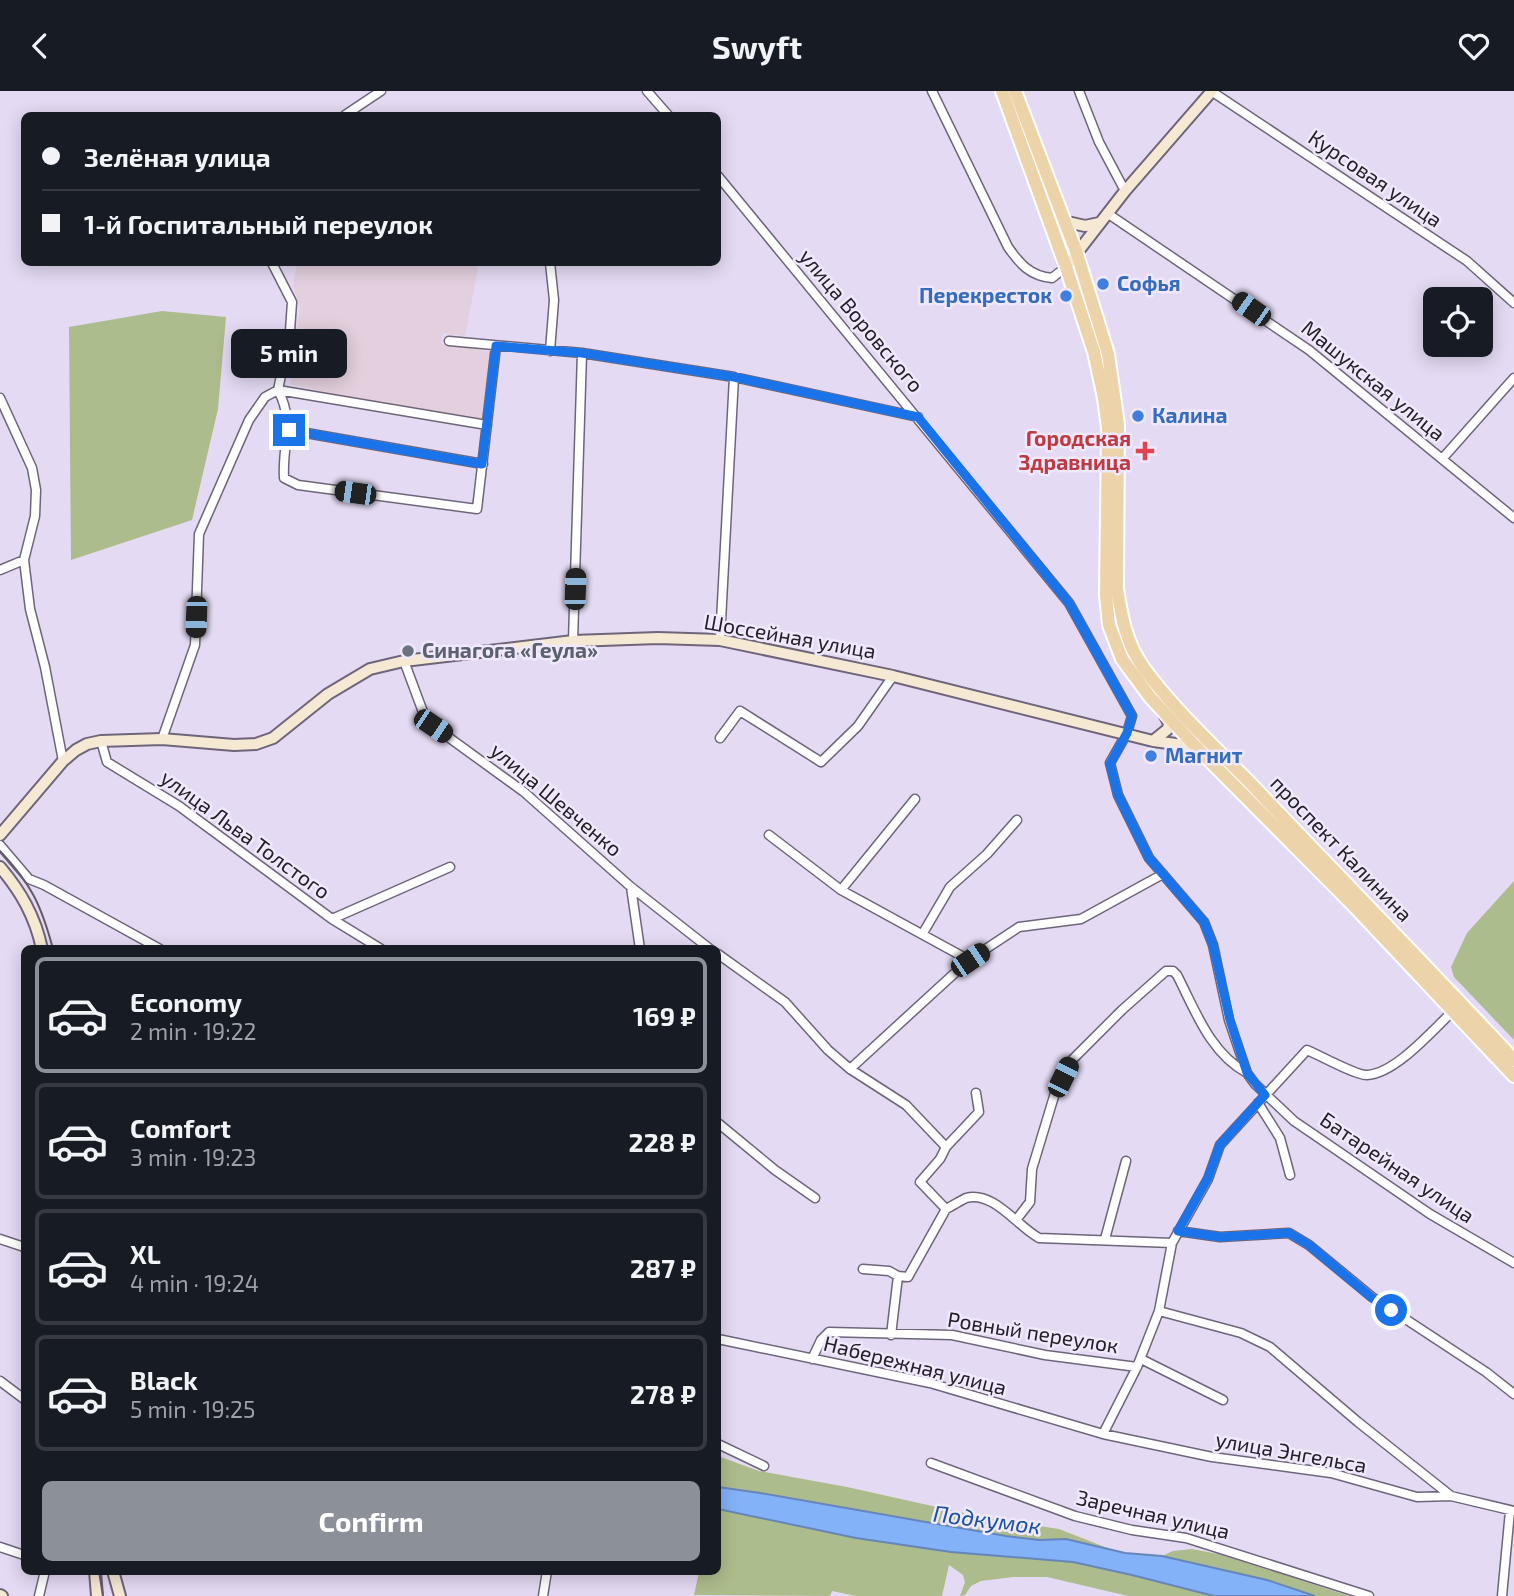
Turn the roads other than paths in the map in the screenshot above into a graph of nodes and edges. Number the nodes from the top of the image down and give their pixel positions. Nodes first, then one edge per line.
1 (381, 91) edge
2 (647, 91) edge
3 (932, 91) edge
4 (1002, 91) edge
5 (1015, 91) edge
6 (1079, 91) edge
7 (1212, 91) edge
8 (350, 112) edge
9 (665, 112) edge
10 (721, 180) edge
11 (1125, 191) junction
12 (1107, 213) junction
13 (1063, 221) junction
14 (1099, 223) junction
15 (1077, 254) junction
16 (274, 266) edge
17 (550, 266) edge
18 (1066, 267) junction
19 (1514, 303) edge
20 (449, 341) dead end
21 (496, 346) junction
22 (550, 351) junction
23 (582, 353) junction
24 (734, 377) junction
25 (1514, 378) edge
26 (278, 390) junction
27 (0, 398) edge
28 (918, 417) junction
29 (487, 425) junction
30 (289, 430) junction
31 (1442, 459) junction
32 (482, 464) junction
33 (1514, 519) edge
34 (24, 560) junction
35 (0, 570) edge
36 (720, 640) junction
37 (573, 641) junction
38 (404, 661) junction
39 (893, 675) junction
40 (1163, 711) junction
41 (1127, 733) junction
42 (720, 737) dead end
43 (162, 740) junction
44 (101, 741) junction
45 (1153, 741) junction
46 (1203, 744) junction
47 (63, 761) junction
48 (915, 799) dead end
49 (1017, 820) dead end
50 (0, 835) edge
51 (768, 835) dead end
52 (0, 845) edge
53 (0, 867) edge
54 (450, 867) dead end
55 (1163, 874) junction
56 (631, 887) junction
57 (841, 890) junction
58 (332, 919) junction
59 (923, 933) junction
60 (42, 945) edge
61 (153, 945) edge
62 (374, 945) edge
63 (639, 945) edge
64 (705, 945) edge
65 (721, 956) edge
66 (970, 960) junction
67 (1453, 1011) junction
68 (1514, 1061) edge
69 (850, 1069) junction
70 (1247, 1073) junction
71 (1514, 1076) edge
72 (976, 1093) dead end
73 (1265, 1095) junction
74 (1258, 1103) junction
75 (721, 1125) edge
76 (946, 1147) junction
77 (1126, 1161) dead end
78 (1290, 1175) dead end
79 (815, 1198) dead end
80 (946, 1209) junction
81 (1016, 1220) junction
82 (1178, 1231) junction
83 (0, 1239) edge
84 (1105, 1239) junction
85 (1172, 1243) junction
86 (21, 1247) edge
87 (1514, 1263) edge
88 (863, 1269) dead end
89 (898, 1276) junction
90 (1159, 1311) junction
91 (891, 1335) junction
92 (721, 1340) edge
93 (812, 1359) junction
94 (1139, 1363) junction
95 (0, 1381) edge
96 (1514, 1394) edge
97 (21, 1397) edge
98 (1223, 1400) dead end
99 (1103, 1433) junction
100 (721, 1445) edge
101 (931, 1463) dead end
102 (764, 1466) dead end
103 (1451, 1496) junction
104 (1512, 1511) edge
105 (0, 1547) edge
106 (21, 1554) edge
107 (44, 1575) edge
108 (94, 1575) edge
109 (114, 1575) edge
110 (546, 1575) edge
111 (39, 1596) edge
112 (97, 1596) edge
113 (120, 1596) edge
114 (542, 1596) edge
115 (1369, 1596) edge
116 (1502, 1596) edge

1 - 8 street
2 - 9 street
3 - 18 street
4 - 18 main road, проспект Калинина
5 - 13 main road, проспект Калинина
6 - 11 street
7 - 11 main road
7 - 19 street, Курсовая улица
10 - 28 street, улица Воровского
11 - 12 main road
12 - 14 main road
12 - 31 street, Машукская улица
13 - 14 main road
13 - 15 main road, проспект Калинина
14 - 15 main road
15 - 18 main road
15 - 46 main road, проспект Калинина
16 - 26 street
17 - 22 street
18 - 40 main road, проспект Калинина
20 - 21 street
21 - 22 street
21 - 29 street
22 - 23 street
23 - 24 street
23 - 37 street
24 - 28 street
24 - 36 street
25 - 31 street
26 - 29 street
26 - 30 street
26 - 43 street
27 - 34 street
28 - 41 street, улица Воровского
29 - 32 street
30 - 32 street
30 - 32 street
31 - 33 street, Машукская улица
34 - 35 street
34 - 47 street
36 - 37 main road, Шоссейная улица
36 - 39 main road, Шоссейная улица
37 - 38 main road, Шоссейная улица
38 - 43 main road, Шоссейная улица
38 - 56 street, улица Шевченко
39 - 41 main road, Шоссейная улица
39 - 42 street
40 - 45 main road
40 - 46 main road, проспект Калинина
41 - 45 main road, Шоссейная улица
41 - 55 street
43 - 44 main road, Шоссейная улица
44 - 47 main road, Шоссейная улица
44 - 58 street, улица Льва Толстого
45 - 46 main road, Шоссейная улица
46 - 67 main road, проспект Калинина
46 - 68 main road, проспект Калинина
47 - 50 main road, Шоссейная улица
48 - 57 street
49 - 59 street
51 - 57 street
52 - 61 street
53 - 60 main road
54 - 58 street
55 - 66 street
55 - 70 street
56 - 63 street
56 - 64 street, улица Шевченко
57 - 59 street
58 - 62 street, улица Льва Толстого
59 - 66 street
65 - 69 street
66 - 69 street
67 - 71 main road, проспект Калинина
67 - 73 street
69 - 76 street
70 - 73 street
70 - 81 street
72 - 76 street
73 - 74 street
73 - 87 street, Батарейная улица
74 - 78 street
74 - 82 street
75 - 79 street
76 - 80 street
77 - 84 street
80 - 81 street
80 - 89 street
81 - 84 street
82 - 85 street
82 - 96 street
83 - 86 street
84 - 85 street
85 - 90 street
88 - 89 street
89 - 91 street
90 - 94 street
90 - 103 street
91 - 93 street, Ровный переулок
91 - 94 street, Ровный переулок
92 - 93 street, Набережная улица
93 - 99 street, Набережная улица
94 - 98 street, Ровный переулок
94 - 99 street
95 - 97 street
99 - 103 street, улица Энгельса
100 - 102 street
101 - 115 street, Заречная улица
103 - 104 street, улица Энгельса
104 - 116 street
105 - 106 street
107 - 111 street
108 - 112 main road
109 - 113 main road
110 - 114 street

